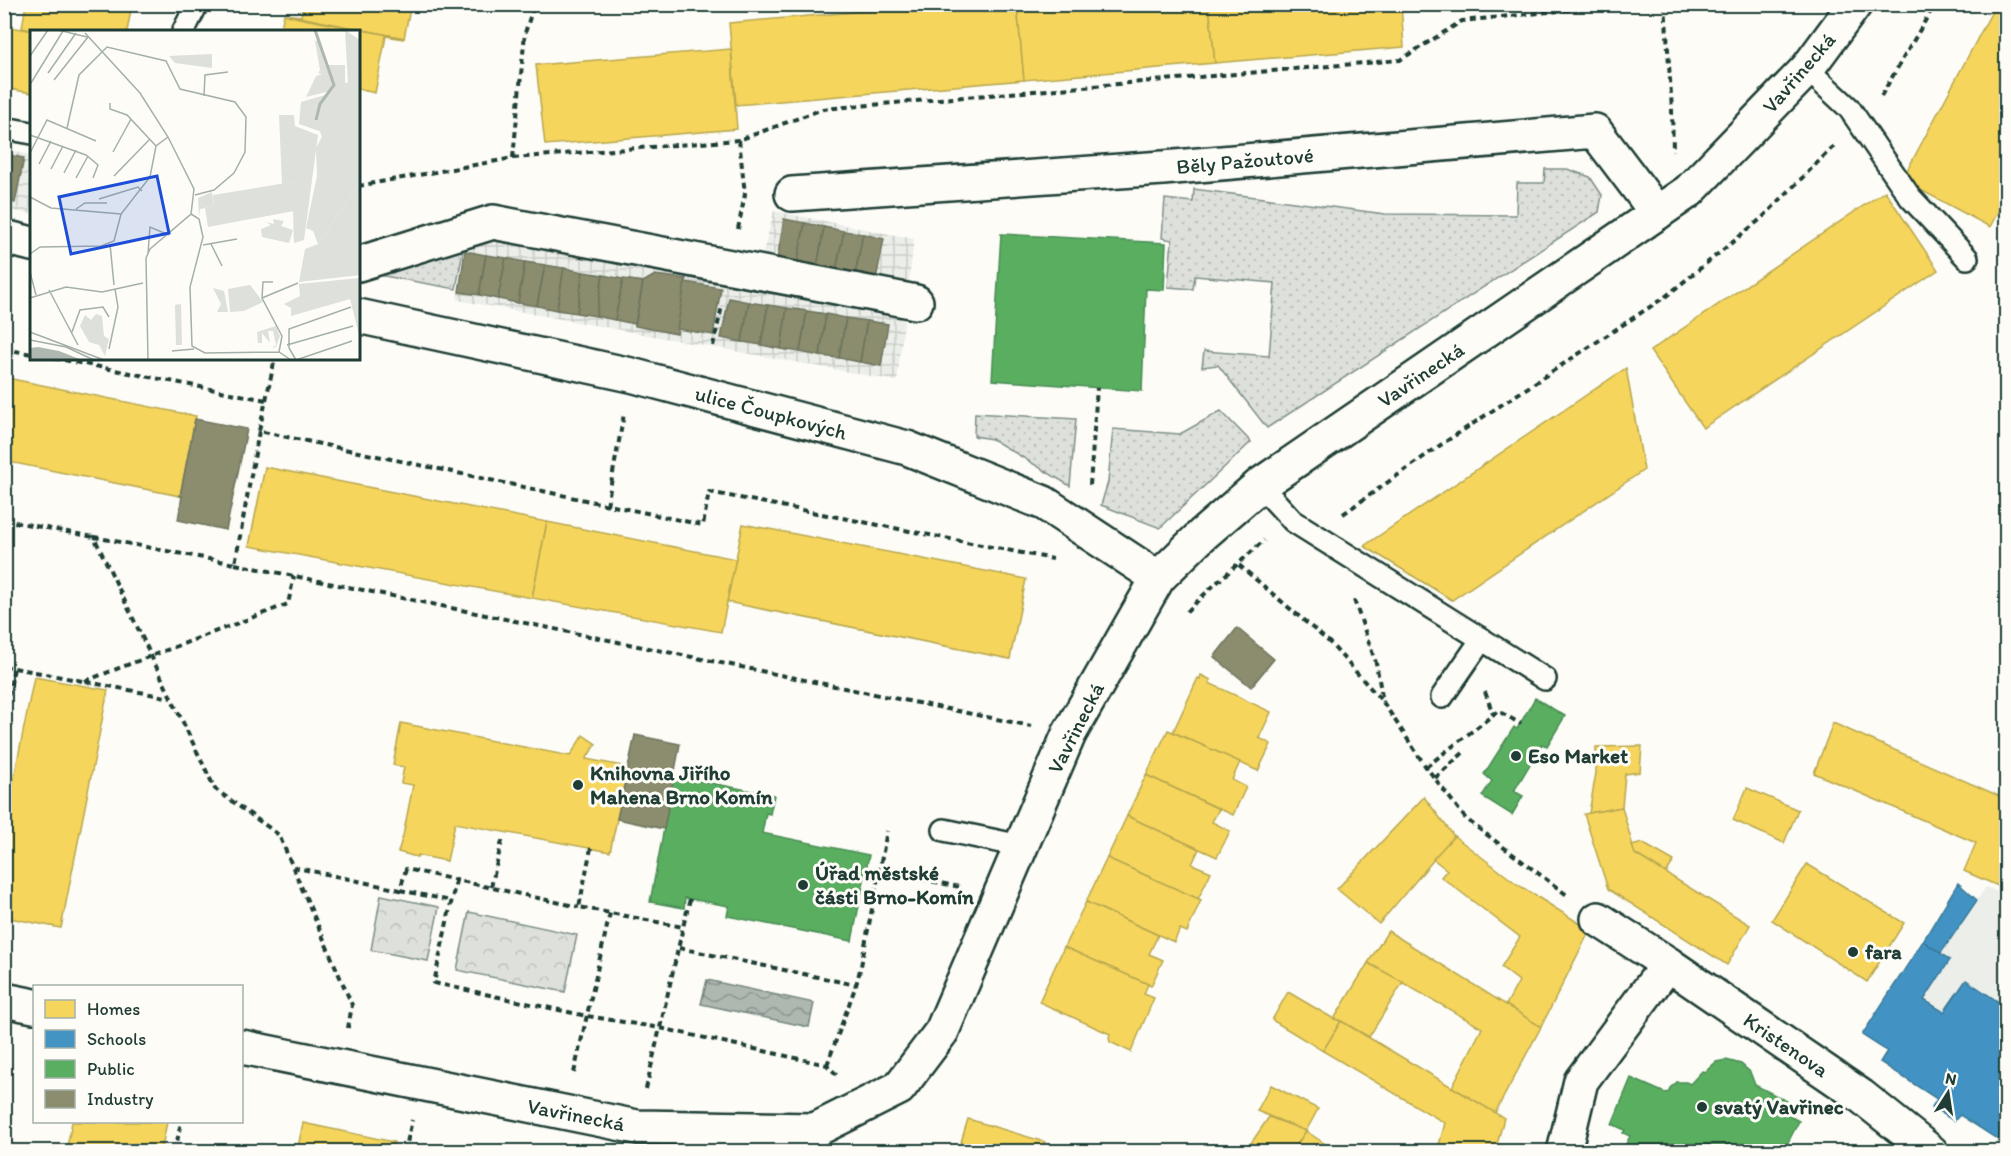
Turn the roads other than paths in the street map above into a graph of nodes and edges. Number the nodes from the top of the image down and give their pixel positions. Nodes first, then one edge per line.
1 (197, 4) edge
2 (1855, 4) edge
3 (184, 30) edge
4 (1807, 69) junction
5 (4, 128) edge
6 (30, 133) edge
7 (792, 194) dead end
8 (1657, 213) junction
9 (4, 237) edge
10 (30, 244) edge
11 (1967, 258) dead end
12 (360, 263) edge
13 (916, 302) dead end
14 (360, 316) edge
15 (1260, 485) junction
16 (1158, 578) junction
17 (1482, 639) junction
18 (1545, 679) dead end
19 (1442, 697) dead end
20 (944, 830) dead end
21 (1021, 846) junction
22 (1598, 920) road end
23 (1668, 963) junction
24 (4, 1000) edge
25 (33, 1006) edge
26 (243, 1047) edge
27 (820, 1141) edge
28 (1564, 1152) edge
29 (1930, 1152) edge

1 - 3 lane
2 - 4 street, Vavřinecká
4 - 8 street, Vavřinecká
4 - 11 lane
5 - 6 lane
7 - 8 street, Běly Pažoutové
8 - 15 street, Vavřinecká
9 - 10 street
12 - 13 street
14 - 16 street, ulice Čoupkových
15 - 16 street, Vavřinecká
15 - 17 lane
16 - 21 street, Vavřinecká
17 - 18 lane
17 - 19 lane
20 - 21 lane
21 - 27 street, Vavřinecká
22 - 23 street, Kristenova
23 - 28 street
23 - 29 street, Kristenova
24 - 25 street
26 - 27 street, Vavřinecká

